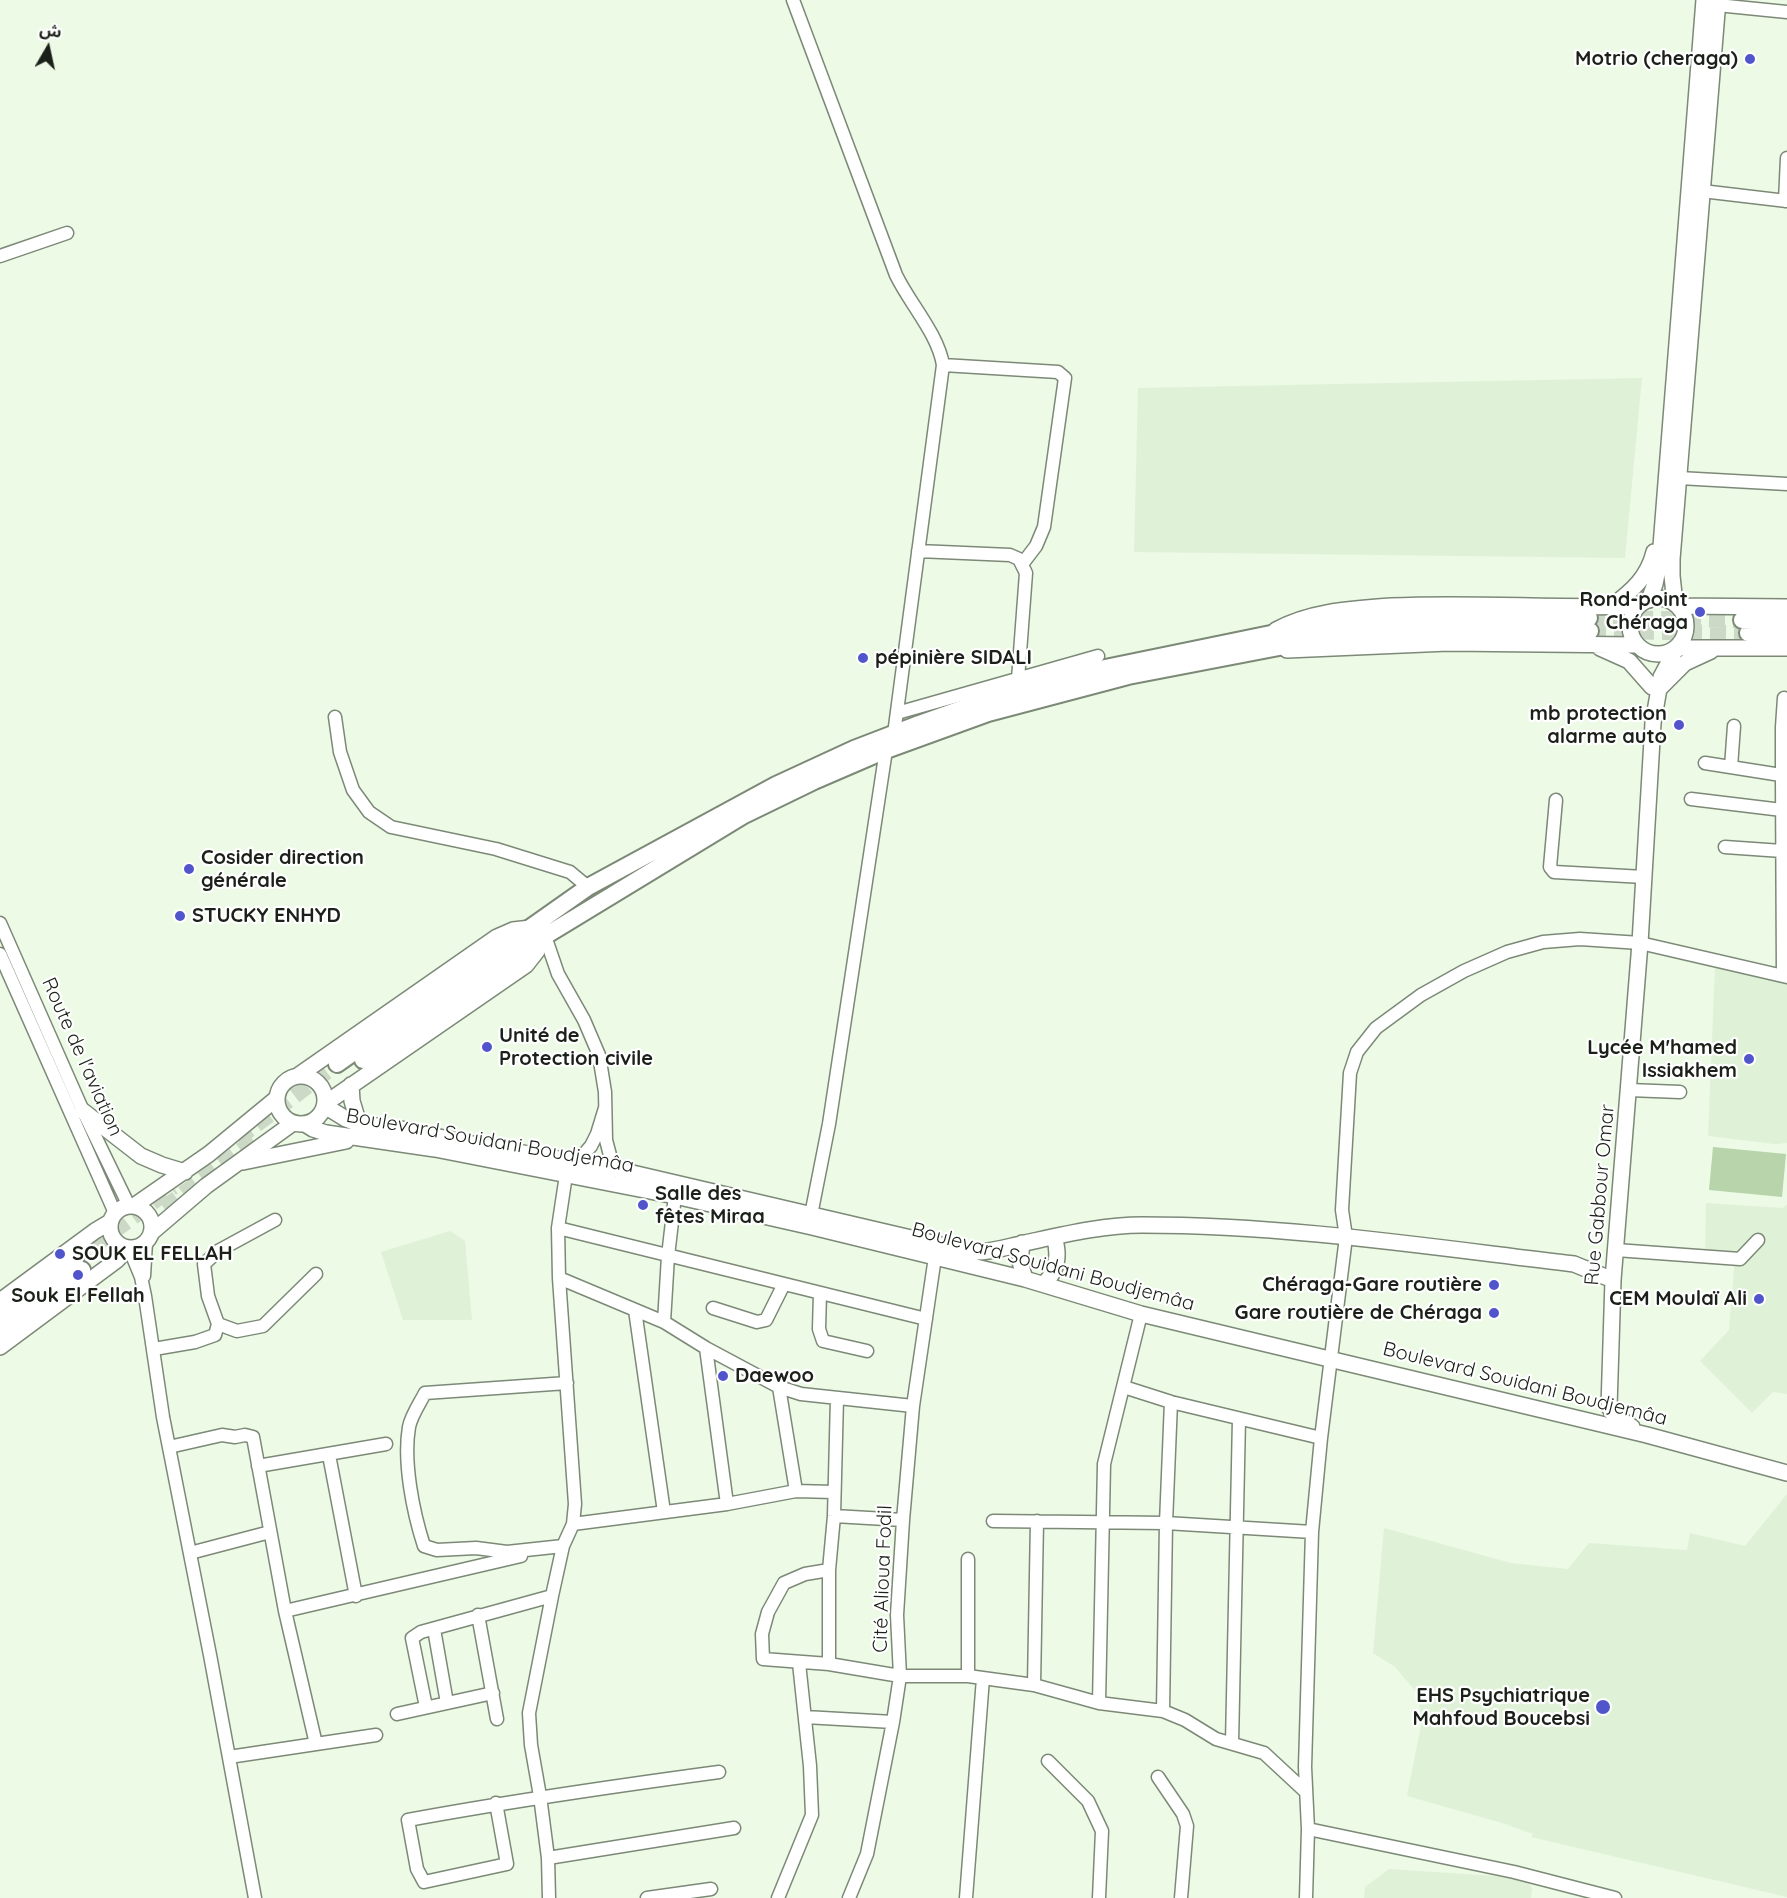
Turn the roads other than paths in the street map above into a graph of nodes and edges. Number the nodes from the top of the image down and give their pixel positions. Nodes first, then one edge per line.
1 (793, 0) edge
2 (1713, 2) edge
3 (1787, 12) edge
4 (1787, 158) edge
5 (1702, 191) junction
6 (1786, 201) edge
7 (67, 233) dead end
8 (0, 256) edge
9 (943, 365) junction
10 (1679, 478) junction
11 (1787, 484) edge
12 (1663, 520) junction
13 (918, 551) junction
14 (1023, 563) junction
15 (1643, 603) junction
16 (1677, 604) junction
17 (1612, 606) junction
18 (1787, 607) edge
19 (1787, 621) edge
20 (1590, 631) junction
21 (1787, 634) edge
22 (1266, 642) junction
23 (1638, 647) junction
24 (1722, 648) junction
25 (1787, 648) edge
26 (1677, 649) junction
27 (1098, 656) dead end
28 (1018, 679) junction
29 (1656, 688) junction
30 (1784, 698) dead end
31 (897, 713) junction
32 (335, 717) dead end
33 (1734, 726) dead end
34 (894, 734) junction
35 (886, 750) junction
36 (1705, 763) dead end
37 (1731, 767) junction
38 (1782, 779) junction
39 (1691, 799) dead end
40 (1556, 800) dead end
41 (1782, 810) junction
42 (1725, 847) dead end
43 (1782, 851) junction
44 (1644, 877) junction
45 (588, 886) junction
46 (0, 923) edge
47 (539, 935) junction
48 (1640, 943) junction
49 (0, 954) edge
50 (1785, 976) edge
51 (299, 1075) junction
52 (344, 1075) junction
53 (1629, 1090) junction
54 (1680, 1092) dead end
55 (277, 1098) junction
56 (325, 1105) junction
57 (604, 1108) junction
58 (83, 1111) junction
59 (299, 1123) junction
60 (359, 1131) junction
61 (577, 1162) junction
62 (234, 1164) junction
63 (185, 1172) junction
64 (566, 1174) junction
65 (609, 1175) junction
66 (675, 1196) junction
67 (122, 1212) junction
68 (811, 1215) junction
69 (275, 1220) dead end
70 (558, 1228) junction
71 (149, 1237) junction
72 (1054, 1237) junction
73 (1346, 1237) junction
74 (1758, 1240) dead end
75 (1022, 1243) junction
76 (128, 1248) junction
77 (1616, 1250) junction
78 (668, 1256) junction
79 (935, 1257) junction
80 (315, 1274) dead end
81 (559, 1278) junction
82 (1025, 1279) junction
83 (1613, 1280) junction
84 (784, 1284) junction
85 (1044, 1284) junction
86 (820, 1293) junction
87 (145, 1296) junction
88 (0, 1301) edge
89 (713, 1308) dead end
90 (635, 1310) junction
91 (1141, 1314) junction
92 (0, 1316) edge
93 (926, 1319) junction
94 (664, 1322) junction
95 (218, 1324) junction
96 (0, 1332) edge
97 (0, 1347) edge
98 (706, 1348) junction
99 (154, 1349) junction
100 (867, 1351) dead end
101 (1331, 1359) junction
102 (567, 1383) junction
103 (779, 1387) junction
104 (1124, 1387) junction
105 (837, 1398) junction
106 (1608, 1398) junction
107 (1171, 1402) junction
108 (913, 1406) junction
109 (1239, 1419) junction
110 (1579, 1419) junction
111 (1647, 1435) junction
112 (1321, 1438) junction
113 (386, 1444) dead end
114 (170, 1446) junction
115 (329, 1455) junction
116 (258, 1466) junction
117 (1787, 1473) edge
118 (796, 1491) junction
119 (833, 1492) junction
120 (728, 1503) junction
121 (664, 1512) junction
122 (834, 1516) junction
123 (903, 1520) junction
124 (993, 1521) dead end
125 (1036, 1521) junction
126 (1102, 1522) junction
127 (1166, 1523) junction
128 (573, 1524) junction
129 (1236, 1526) junction
130 (270, 1532) junction
131 (1312, 1532) junction
132 (564, 1546) junction
133 (190, 1554) junction
134 (968, 1559) dead end
135 (829, 1570) junction
136 (356, 1596) junction
137 (552, 1596) junction
138 (285, 1611) junction
139 (477, 1615) junction
140 (434, 1629) junction
141 (799, 1663) junction
142 (829, 1664) junction
143 (900, 1676) junction
144 (968, 1676) junction
145 (983, 1678) junction
146 (1034, 1685) junction
147 (493, 1692) junction
148 (447, 1703) junction
149 (1100, 1703) junction
150 (426, 1707) junction
151 (1163, 1711) junction
152 (397, 1714) dead end
153 (805, 1717) junction
154 (497, 1719) dead end
155 (893, 1722) junction
156 (376, 1735) dead end
157 (1232, 1743) junction
158 (316, 1744) junction
159 (229, 1757) junction
160 (1048, 1761) dead end
161 (719, 1772) dead end
162 (1158, 1777) dead end
163 (1306, 1792) junction
164 (540, 1796) junction
165 (496, 1803) junction
166 (734, 1828) dead end
167 (1308, 1829) junction
168 (548, 1858) junction
169 (711, 1889) dead end
170 (255, 1898) edge
171 (549, 1898) edge
172 (647, 1898) edge
173 (778, 1898) edge
174 (849, 1898) edge
175 (966, 1898) edge
176 (1099, 1898) edge
177 (1181, 1898) edge
178 (1306, 1898) edge
179 (1615, 1898) edge

1 - 9 street
2 - 3 street
2 - 5 main road
2 - 12 main road
4 - 6 street
5 - 6 street
5 - 10 main road
7 - 8 street
9 - 13 street
9 - 14 street
10 - 11 street
10 - 16 main road
12 - 15 main road
12 - 17 main road
13 - 14 street
13 - 31 street
14 - 28 street
15 - 16 main road
15 - 17 main road
15 - 23 main road
16 - 18 main road
16 - 26 main road
17 - 22 main road
19 - 21 highway
20 - 22 highway
20 - 23 main road
20 - 29 main road
22 - 34 highway
22 - 35 highway
23 - 26 main road
23 - 29 main road, Rue Gabbour Omar
24 - 25 main road
24 - 26 main road
24 - 29 main road
26 - 29 main road, Rue Gabbour Omar
27 - 28 street
28 - 31 street
29 - 44 main road, Rue Gabbour Omar
30 - 38 street
31 - 34 street
32 - 45 street
33 - 37 street
34 - 45 highway
35 - 47 highway
35 - 68 street
36 - 37 street
37 - 38 street
38 - 41 street
39 - 41 street
40 - 44 street
41 - 43 street
42 - 43 street
43 - 50 street
44 - 48 main road, Rue Gabbour Omar
45 - 47 highway
46 - 58 street, Route de l'aviation
47 - 51 main road
47 - 52 highway
47 - 57 street
48 - 50 street
48 - 53 main road, Rue Gabbour Omar
48 - 73 street
49 - 67 street
51 - 55 main road
51 - 56 main road
52 - 56 main road
52 - 60 main road
53 - 54 street
53 - 77 main road, Rue Gabbour Omar
55 - 59 main road
55 - 63 main road
56 - 59 main road
56 - 60 main road, Boulevard Souidani Boudjemâa
57 - 61 street
57 - 65 street
58 - 63 main road
58 - 67 street, Route de l'aviation
59 - 60 main road, Boulevard Souidani Boudjemâa
59 - 62 main road
60 - 61 main road, Boulevard Souidani Boudjemâa
60 - 62 main road
60 - 64 main road, Boulevard Souidani Boudjemâa
61 - 64 street
61 - 65 main road, Boulevard Souidani Boudjemâa
62 - 71 main road
63 - 67 main road
64 - 65 main road, Boulevard Souidani Boudjemâa
64 - 70 street
65 - 66 main road, Boulevard Souidani Boudjemâa
65 - 68 main road, Boulevard Souidani Boudjemâa
66 - 78 street
66 - 79 main road, Boulevard Souidani Boudjemâa
67 - 71 main road
67 - 76 main road
67 - 88 main road
68 - 75 main road, Boulevard Souidani Boudjemâa
69 - 95 street
70 - 78 street
70 - 81 street
71 - 76 main road
71 - 87 street
72 - 73 main road
72 - 75 main road
72 - 85 main road
73 - 83 main road
73 - 101 street
74 - 77 street
75 - 82 main road
76 - 87 street
76 - 97 main road
77 - 83 main road, Rue Gabbour Omar
78 - 84 street
78 - 94 street
79 - 82 main road, Boulevard Souidani Boudjemâa
79 - 93 street, Cité Alioua Fodil
80 - 95 street
81 - 90 street
81 - 102 street
82 - 85 main road, Boulevard Souidani Boudjemâa
83 - 106 main road, Rue Gabbour Omar
84 - 86 street
84 - 89 street
85 - 91 main road, Boulevard Souidani Boudjemâa
86 - 93 street
86 - 100 street
87 - 99 street
90 - 94 street
90 - 121 street
91 - 101 main road, Boulevard Souidani Boudjemâa
91 - 104 street
92 - 96 highway
93 - 108 street, Cité Alioua Fodil
94 - 98 street
95 - 99 street
98 - 103 street
98 - 120 street
99 - 114 street
101 - 110 main road, Boulevard Souidani Boudjemâa
101 - 112 street
102 - 128 street
102 - 132 street
103 - 105 street
103 - 118 street
104 - 107 street
104 - 126 street
105 - 108 street
105 - 119 street
106 - 110 main road
106 - 111 main road
107 - 109 street
107 - 127 street
108 - 123 street, Cité Alioua Fodil
109 - 112 street
109 - 129 street
110 - 111 main road, Boulevard Souidani Boudjemâa
111 - 117 main road, Boulevard Souidani Boudjemâa
112 - 131 street
113 - 115 street
114 - 116 street
114 - 133 street
115 - 116 street
115 - 136 street
116 - 130 street
118 - 119 street
118 - 120 street
119 - 122 street
120 - 121 street
121 - 128 street
122 - 123 street
122 - 135 street
123 - 143 street, Cité Alioua Fodil
124 - 125 street
125 - 126 street
125 - 146 street
126 - 127 street
126 - 149 street
127 - 129 street
127 - 151 street
128 - 132 street
129 - 131 street
129 - 157 street
130 - 133 street
130 - 138 street
131 - 163 street
132 - 136 street
132 - 137 street
133 - 159 street
134 - 144 street
135 - 141 street
135 - 142 street
136 - 138 street
137 - 139 street
137 - 164 street
138 - 158 street
139 - 140 street
139 - 147 street
140 - 148 street
140 - 150 street
141 - 142 street
141 - 153 street
142 - 143 street
143 - 144 street
143 - 155 street, Cité Alioua Fodil
144 - 145 street
145 - 146 street
145 - 175 street
146 - 149 street
147 - 148 street
147 - 154 street
148 - 150 street
149 - 151 street
150 - 152 street
151 - 157 street
153 - 155 street
153 - 173 street
155 - 174 street, Cité Alioua Fodil
156 - 158 street
157 - 163 street
158 - 159 street
159 - 170 street
160 - 176 street
161 - 164 street
162 - 177 street
163 - 167 street
164 - 165 street
164 - 168 street
165 - 165 street
166 - 168 street
167 - 178 street
167 - 179 street
168 - 171 street
169 - 172 street

